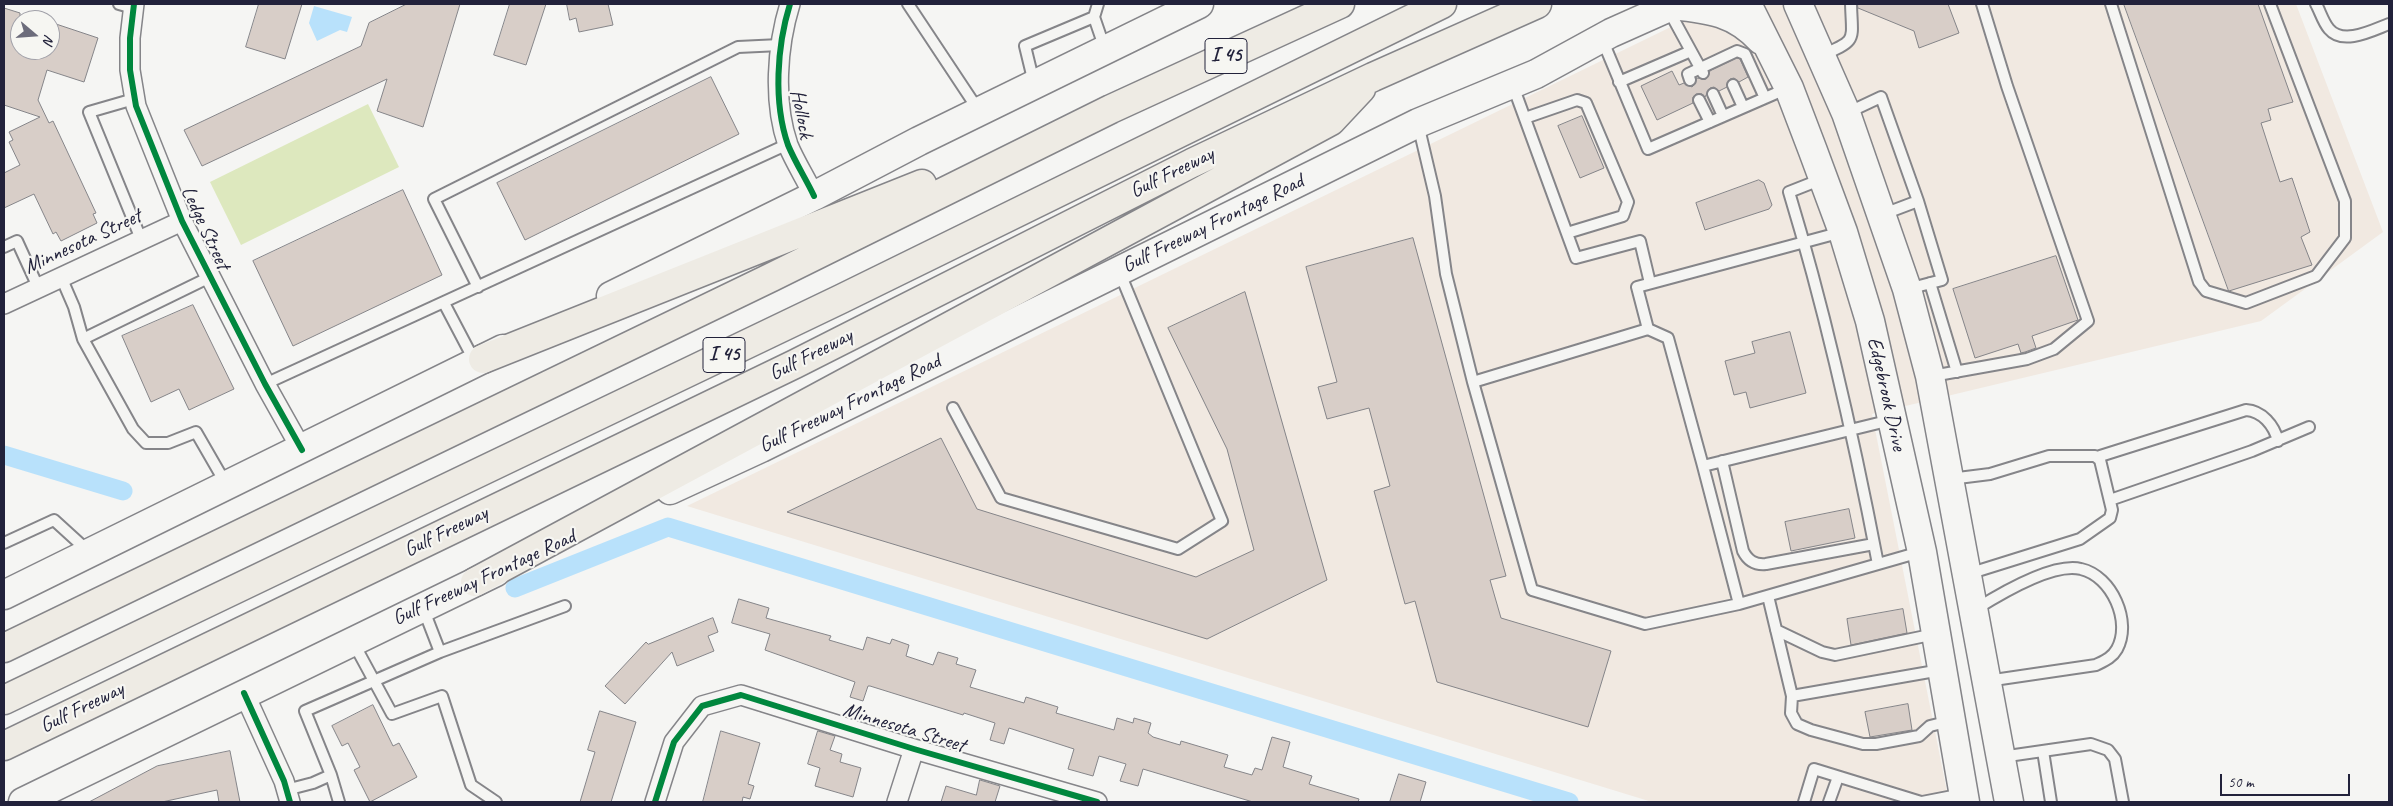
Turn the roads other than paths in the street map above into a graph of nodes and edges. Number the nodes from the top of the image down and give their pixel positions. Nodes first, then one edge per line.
1 (790, 4) edge
2 (908, 4) edge
3 (1098, 4) edge
4 (1199, 4) edge
5 (1340, 4) edge
6 (1442, 4) edge
7 (1537, 4) edge
8 (1747, 4) edge
9 (1798, 4) edge
10 (1813, 4) edge
11 (1852, 4) edge
12 (1982, 4) edge
13 (2111, 4) edge
14 (2270, 4) edge
15 (2316, 4) edge
16 (129, 5) edge
17 (1667, 7) edge
18 (1094, 17) junction
19 (2389, 24) edge
20 (1602, 39) junction
21 (780, 45) junction
22 (1770, 49) junction
23 (1105, 50) junction
24 (1818, 50) junction
25 (1691, 51) junction
26 (1702, 71) junction
27 (1373, 77) junction
28 (1690, 80) dead end
29 (1619, 82) junction
30 (1035, 84) junction
31 (1512, 84) junction
32 (1733, 85) dead end
33 (1777, 93) junction
34 (1713, 94) dead end
35 (134, 99) junction
36 (1699, 100) dead end
37 (1743, 107) junction
38 (1112, 109) junction
39 (980, 111) junction
40 (1846, 113) junction
41 (1723, 116) junction
42 (1525, 118) junction
43 (1710, 122) junction
44 (1418, 123) junction
45 (788, 144) junction
46 (1823, 178) junction
47 (814, 196) junction
48 (1918, 201) junction
49 (1880, 216) junction
50 (182, 220) junction
51 (1843, 232) junction
52 (1567, 233) junction
53 (141, 239) junction
54 (1804, 242) junction
55 (4, 247) edge
56 (1119, 271) junction
57 (61, 277) junction
58 (210, 277) junction
59 (1650, 283) junction
60 (1918, 286) junction
61 (478, 287) junction
62 (38, 288) junction
63 (444, 303) junction
64 (4, 304) edge
65 (1648, 329) junction
66 (83, 339) junction
67 (479, 361) junction
68 (1957, 372) junction
69 (1930, 376) junction
70 (1474, 382) junction
71 (265, 384) junction
72 (953, 408) dead end
73 (1892, 420) junction
74 (2309, 426) dead end
75 (1851, 430) junction
76 (2278, 441) junction
77 (302, 450) junction
78 (2097, 457) junction
79 (1722, 461) junction
80 (1703, 466) junction
81 (1950, 480) junction
82 (227, 486) junction
83 (2110, 500) junction
84 (1961, 540) junction
85 (4, 543) edge
86 (1874, 544) junction
87 (1922, 552) junction
88 (90, 553) junction
89 (1878, 564) junction
90 (1967, 575) junction
91 (475, 582) junction
92 (4, 595) edge
93 (1768, 596) junction
94 (1739, 604) junction
95 (565, 606) dead end
96 (422, 607) junction
97 (1974, 610) junction
98 (1776, 630) junction
99 (1936, 633) junction
100 (352, 641) junction
101 (4, 648) edge
102 (440, 652) junction
103 (1942, 670) junction
104 (1986, 681) junction
105 (374, 682) junction
106 (244, 693) junction
107 (1792, 696) junction
108 (4, 700) edge
109 (1951, 721) junction
110 (4, 746) edge
111 (914, 749) junction
112 (2043, 751) junction
113 (2000, 757) junction
114 (331, 775) junction
115 (1838, 777) junction
116 (288, 796) edge
117 (1964, 798) edge
118 (23, 802) edge
119 (339, 802) edge
120 (496, 802) edge
121 (655, 802) edge
122 (897, 802) edge
123 (1097, 802) edge
124 (1804, 802) edge
125 (1829, 802) edge
126 (1922, 802) edge
127 (1934, 802) edge
128 (2009, 802) edge
129 (2051, 802) edge
130 (2123, 802) edge

1 - 21 street, Hollock
2 - 39 lane
3 - 18 lane
4 - 23 main road
5 - 38 highway, I 45
6 - 108 highway, Gulf Freeway / I 45
7 - 27 highway, Gulf Freeway / I 45
8 - 22 main road, Edgebrook Drive
9 - 24 main road, Edgebrook Drive
10 - 24 main road
11 - 24 lane
12 - 68 lane
13 - 14 lane
15 - 19 lane
16 - 35 street, Ledge Street
17 - 20 main road, Gulf Freeway Frontage Road
17 - 22 main road
17 - 25 lane
18 - 23 lane
18 - 30 lane
20 - 29 lane
20 - 31 main road, Gulf Freeway Frontage Road
21 - 45 street, Hollock
21 - 61 lane
22 - 33 main road, Edgebrook Drive
23 - 30 main road
24 - 40 main road, Edgebrook Drive
25 - 26 lane
25 - 29 lane
26 - 28 lane
26 - 33 lane
27 - 91 highway
27 - 110 highway, Gulf Freeway / I 45
29 - 43 lane
30 - 39 main road
31 - 42 lane
31 - 44 main road, Gulf Freeway Frontage Road
32 - 37 lane
33 - 37 lane
33 - 46 main road, Edgebrook Drive
34 - 41 lane
35 - 50 street, Ledge Street
35 - 53 lane
36 - 43 lane
37 - 41 lane
38 - 67 highway
38 - 101 highway, I 45
39 - 47 main road
40 - 48 lane
40 - 49 main road, Edgebrook Drive
41 - 43 lane
42 - 52 lane
42 - 52 lane
44 - 56 main road, Gulf Freeway Frontage Road
44 - 70 lane
45 - 47 street, Hollock
45 - 61 lane
46 - 51 main road, Edgebrook Drive
46 - 54 lane
47 - 67 main road
48 - 49 lane
48 - 60 lane
49 - 51 main road
49 - 60 main road, Edgebrook Drive
50 - 53 street, Minnesota Street
50 - 58 street, Ledge Street
51 - 54 lane
51 - 73 main road, Edgebrook Drive
52 - 59 lane
53 - 57 street, Minnesota Street
54 - 59 lane
54 - 75 lane
55 - 62 lane
56 - 72 lane
56 - 91 main road, Gulf Freeway Frontage Road
57 - 62 street, Minnesota Street
57 - 66 lane
58 - 66 lane
58 - 71 street, Ledge Street
59 - 65 lane
60 - 68 lane
60 - 69 main road, Edgebrook Drive
61 - 63 lane
62 - 64 street, Minnesota Street
63 - 67 lane
63 - 71 lane
65 - 70 lane
65 - 80 lane
66 - 82 lane
67 - 77 main road
68 - 69 lane
69 - 81 main road, Edgebrook Drive
70 - 94 lane
71 - 77 street, Ledge Street
73 - 75 lane
73 - 87 main road, Edgebrook Drive
74 - 76 lane
75 - 79 lane
75 - 86 lane
76 - 78 lane
76 - 83 lane
77 - 82 main road
78 - 81 lane
78 - 83 lane
79 - 80 lane
79 - 86 lane
80 - 94 lane
81 - 84 main road, Edgebrook Drive
82 - 88 main road
83 - 90 lane
84 - 87 main road
84 - 90 main road, Edgebrook Drive
85 - 88 lane
86 - 89 lane
87 - 89 lane
87 - 99 main road, Edgebrook Drive
88 - 92 main road
89 - 93 lane
90 - 97 main road, Edgebrook Drive
91 - 96 main road, Gulf Freeway Frontage Road
93 - 94 lane
93 - 98 lane
95 - 102 lane
96 - 100 main road, Gulf Freeway Frontage Road
96 - 102 lane
97 - 104 main road, Edgebrook Drive
97 - 104 lane
98 - 99 lane
98 - 107 lane
99 - 103 main road, Edgebrook Drive
100 - 105 lane
100 - 106 main road, Gulf Freeway Frontage Road
102 - 105 lane
103 - 107 lane
103 - 109 main road, Edgebrook Drive
104 - 113 main road, Edgebrook Drive
105 - 114 lane
105 - 120 lane
106 - 116 street
106 - 118 main road, Gulf Freeway Frontage Road
107 - 109 lane
109 - 117 main road, Edgebrook Drive
111 - 121 street, Minnesota Street
111 - 122 street
111 - 123 street, Minnesota Street
112 - 113 lane
112 - 129 lane
112 - 130 lane
113 - 128 main road, Edgebrook Drive
114 - 116 lane
114 - 119 lane
115 - 124 lane
115 - 125 lane
115 - 126 lane
117 - 127 lane
126 - 127 lane

